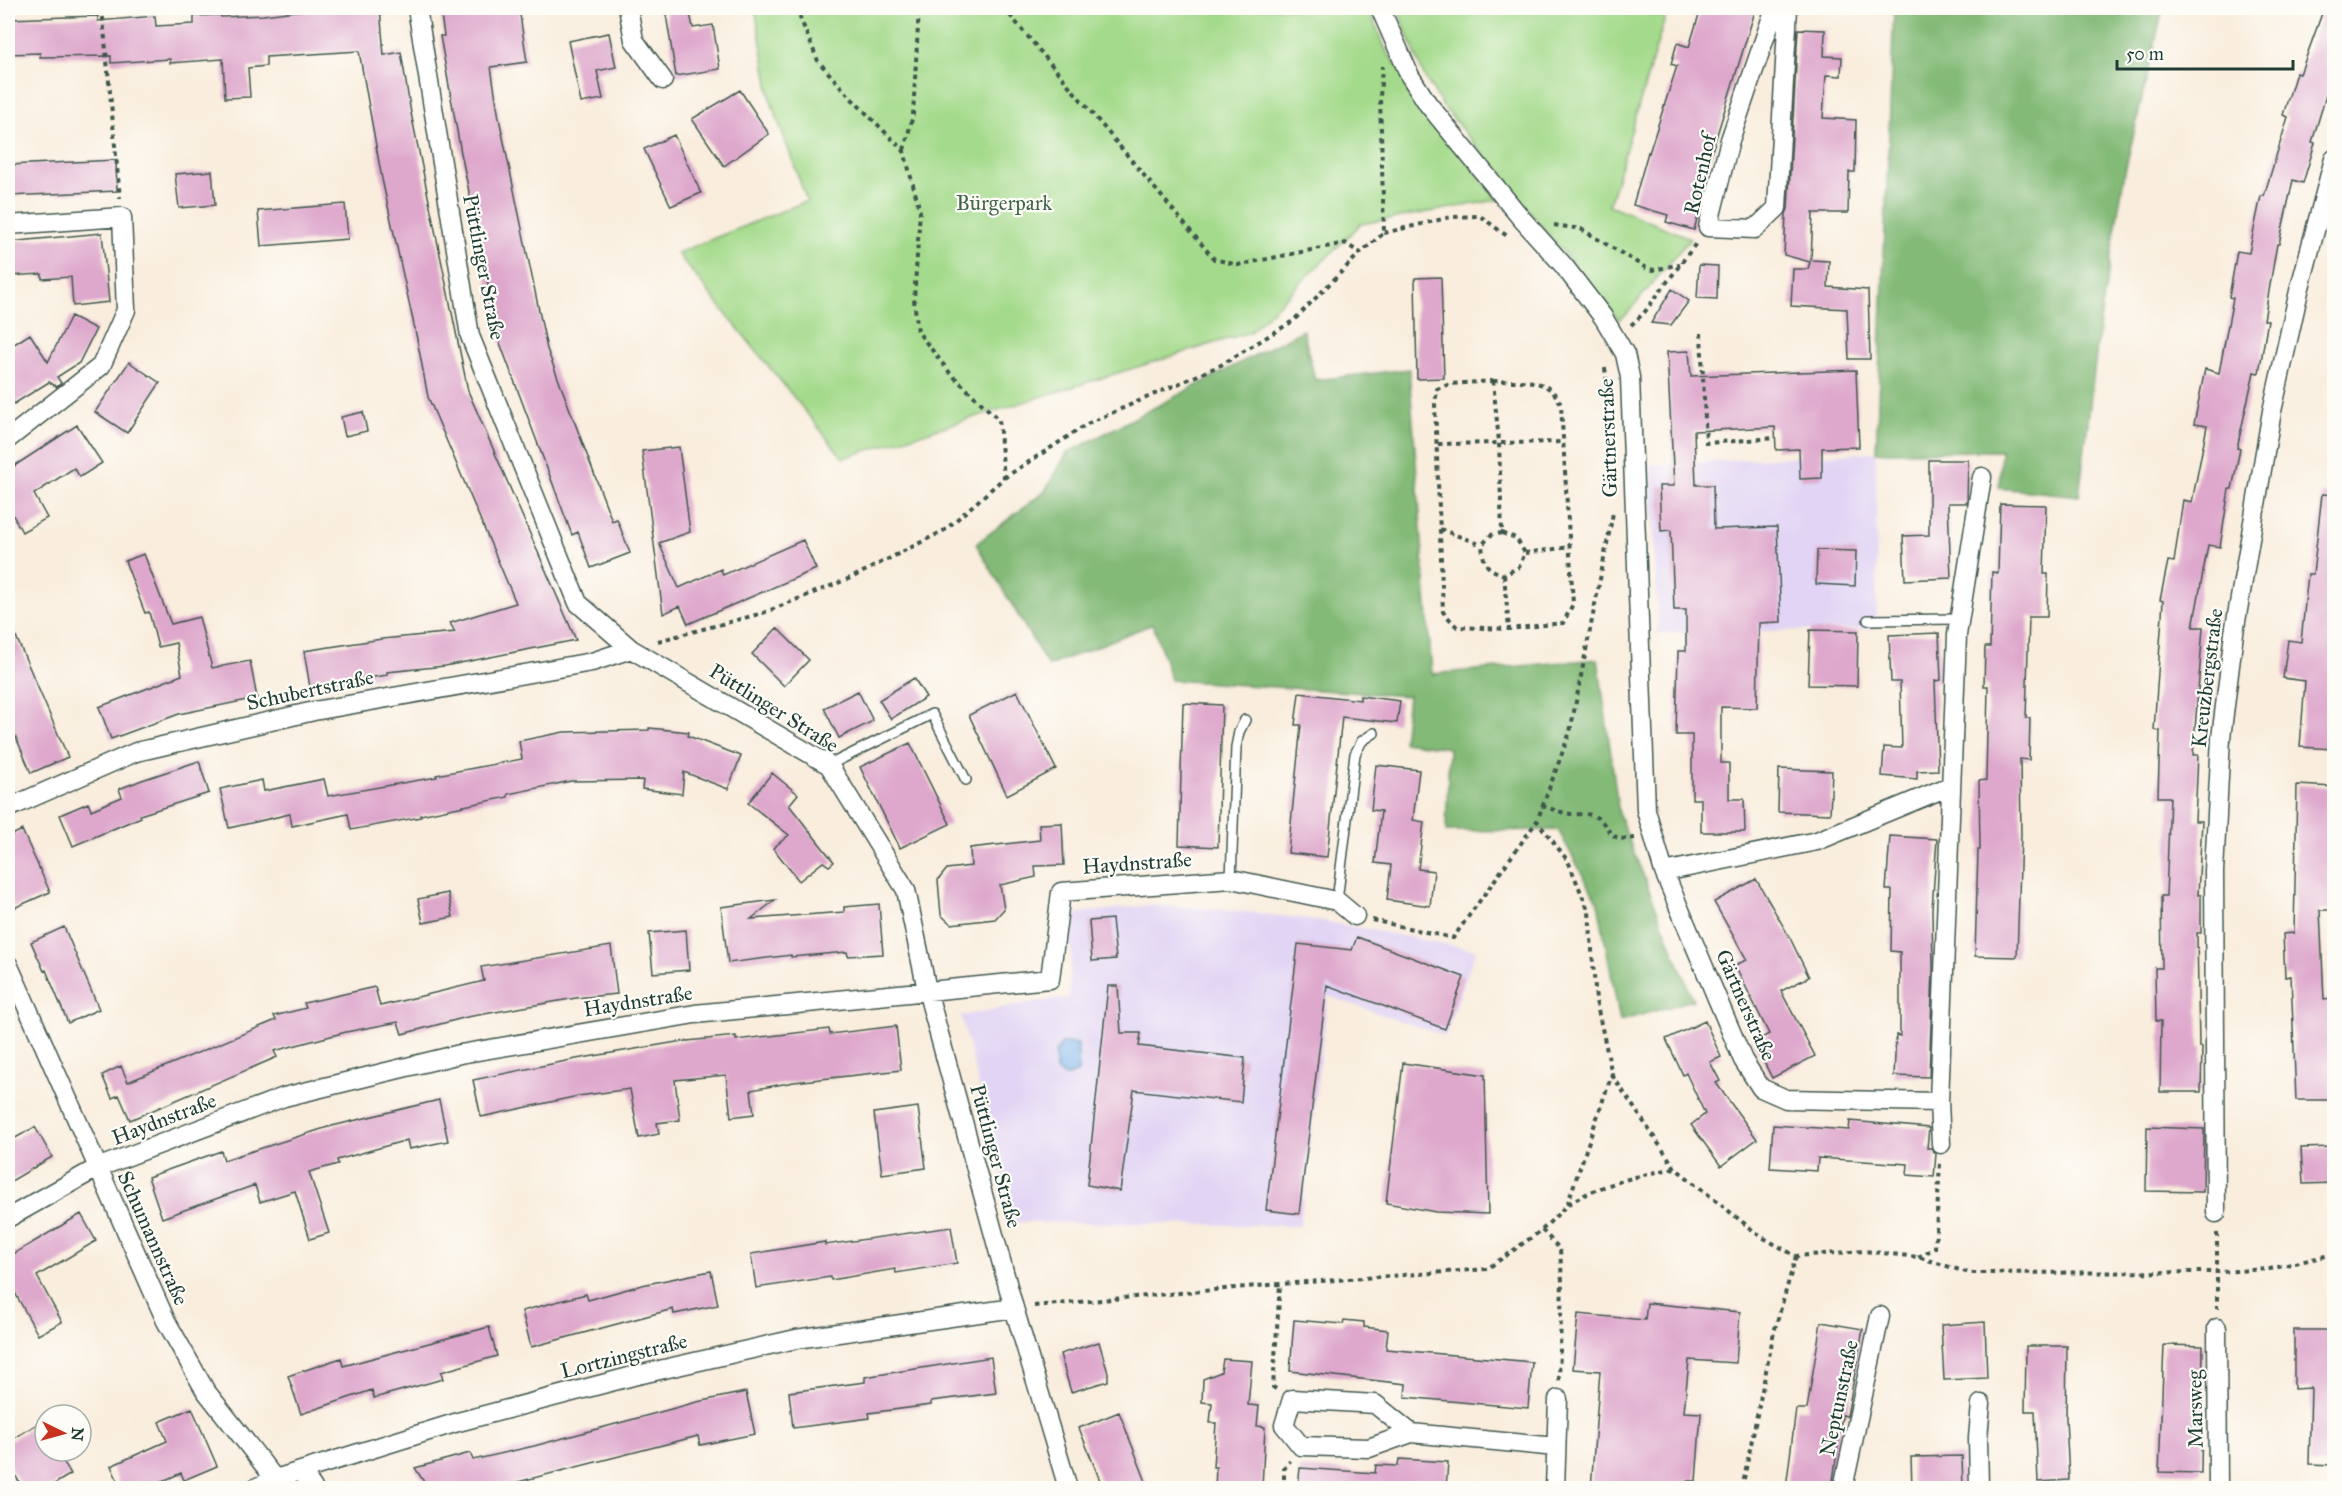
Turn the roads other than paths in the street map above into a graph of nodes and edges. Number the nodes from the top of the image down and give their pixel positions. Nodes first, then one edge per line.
1 (417, 8) edge
2 (628, 8) edge
3 (1380, 8) edge
4 (1775, 8) edge
5 (1788, 8) edge
6 (663, 80) dead end
7 (2334, 159) edge
8 (8, 225) edge
9 (8, 439) edge
10 (1982, 477) dead end
11 (1959, 619) junction
12 (1868, 620) dead end
13 (631, 648) junction
14 (1245, 720) dead end
15 (1374, 734) dead end
16 (829, 765) junction
17 (966, 780) dead end
18 (1950, 786) junction
19 (8, 805) edge
20 (1664, 872) junction
21 (1231, 879) junction
22 (1336, 901) junction
23 (1355, 916) road end
24 (8, 964) edge
25 (927, 990) junction
26 (1939, 1102) junction
27 (1941, 1144) road end
28 (97, 1168) junction
29 (2216, 1213) road end
30 (8, 1218) edge
31 (1014, 1308) junction
32 (1880, 1316) dead end
33 (2217, 1328) road end
34 (1558, 1400) road end
35 (1981, 1404) dead end
36 (1411, 1433) junction
37 (1556, 1447) junction
38 (302, 1472) junction
39 (275, 1479) junction
40 (255, 1488) edge
41 (313, 1488) edge
42 (1068, 1488) edge
43 (1555, 1488) edge
44 (1843, 1488) edge
45 (1979, 1488) edge
46 (2218, 1488) edge

1 - 13 street, Püttlinger Straße
2 - 6 street
3 - 20 street, Gärtnerstraße
4 - 5 street, Rotenhof
7 - 29 street, Kreuzbergstraße
8 - 9 street
10 - 11 street
11 - 12 lane
11 - 18 street
13 - 16 street, Püttlinger Straße
13 - 19 street, Schubertstraße
14 - 21 lane
15 - 22 lane
16 - 17 lane
16 - 25 street, Püttlinger Straße
18 - 20 street
18 - 26 street
20 - 26 street, Gärtnerstraße
21 - 22 street, Haydnstraße
21 - 25 street, Haydnstraße
22 - 23 street, Haydnstraße
24 - 28 street, Schumannstraße
25 - 28 street, Haydnstraße
25 - 31 street, Püttlinger Straße
26 - 27 street
28 - 30 street, Haydnstraße
28 - 39 street, Schumannstraße
31 - 38 street, Lortzingstraße
31 - 42 street, Püttlinger Straße
32 - 44 street, Neptunstraße
33 - 46 street, Marsweg
34 - 37 street
35 - 45 street
36 - 36 street
36 - 37 street
37 - 43 street
38 - 39 street, Lortzingstraße
38 - 41 street
39 - 40 street, Lortzingstraße

